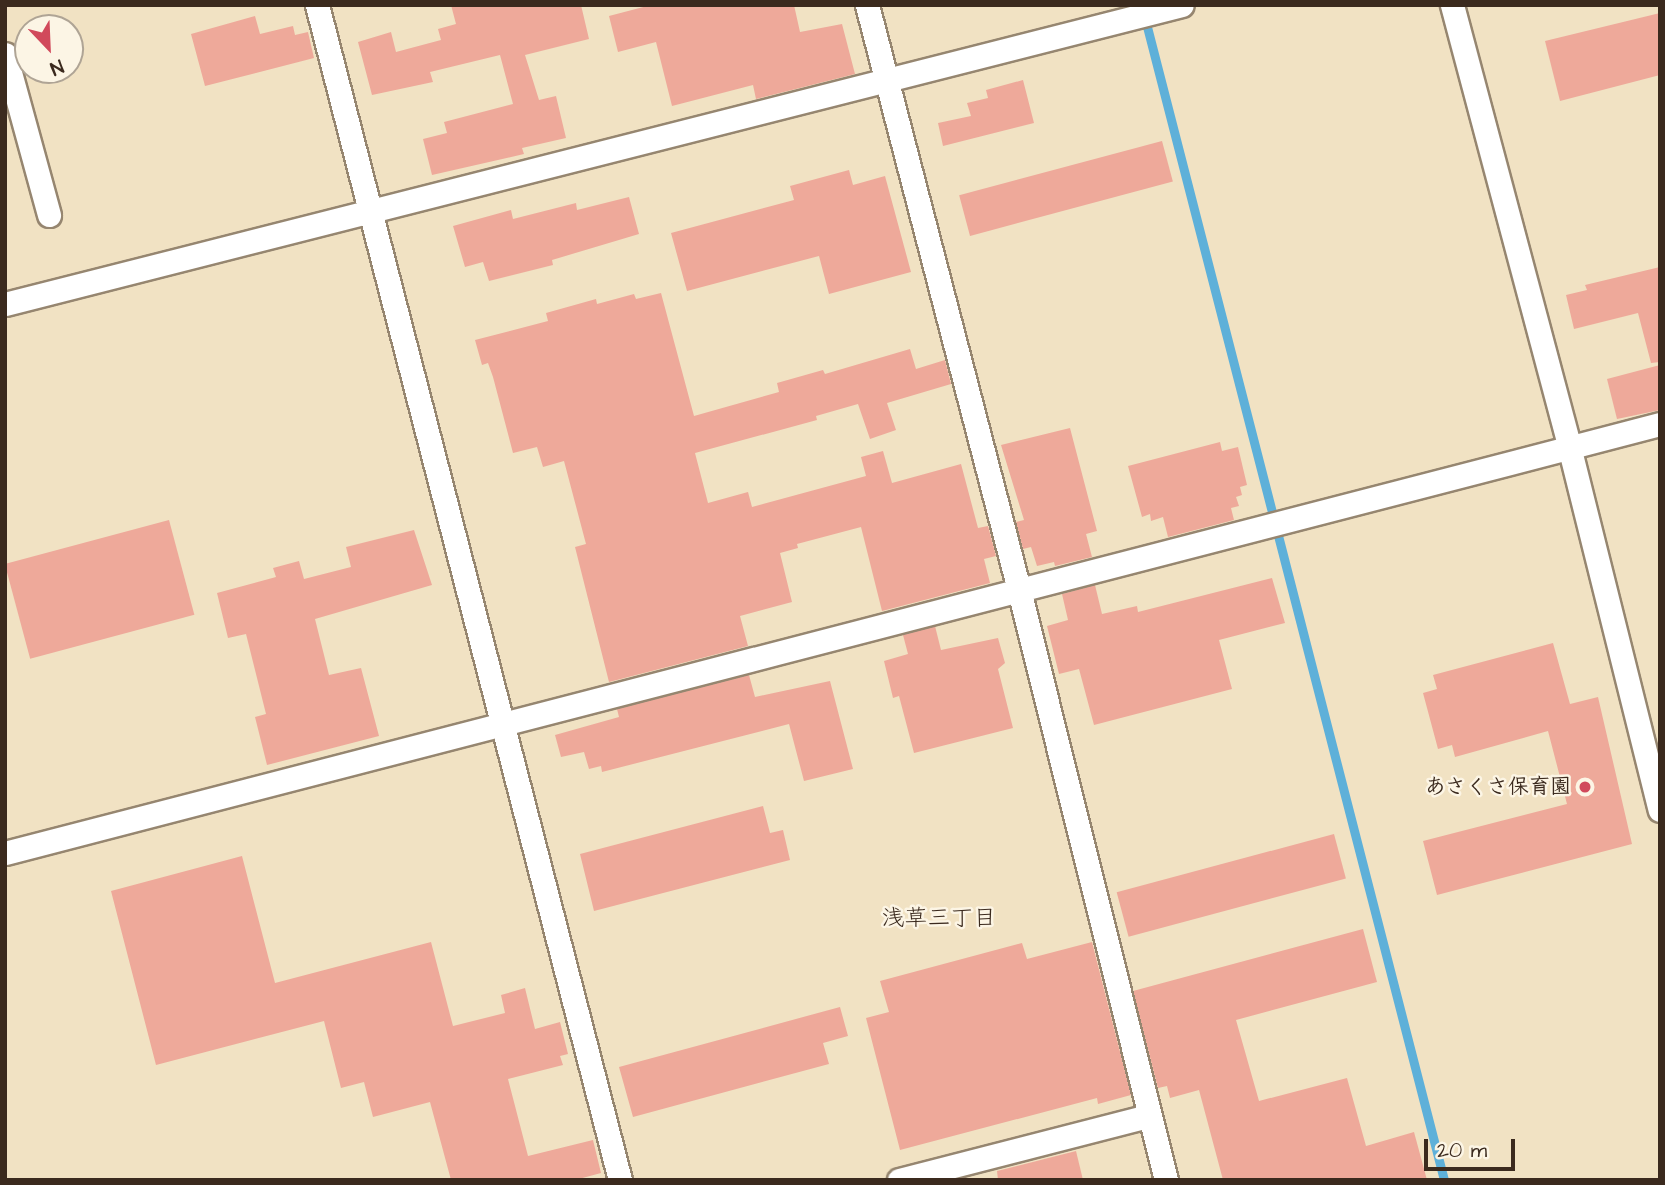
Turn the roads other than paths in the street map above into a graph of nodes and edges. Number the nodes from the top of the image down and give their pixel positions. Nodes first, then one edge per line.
1 (317, 5) edge
2 (867, 5) edge
3 (1182, 5) edge
4 (1452, 5) edge
5 (5, 54) edge
6 (887, 79) junction
7 (370, 213) junction
8 (49, 215) dead end
9 (5, 304) edge
10 (1660, 424) edge
11 (1569, 446) junction
12 (1019, 590) junction
13 (502, 724) junction
14 (1660, 810) edge
15 (5, 853) edge
16 (1149, 1116) junction
17 (620, 1180) edge
18 (899, 1180) edge
19 (1166, 1180) edge

1 - 7 street
2 - 6 street
3 - 6 street
4 - 11 street
5 - 8 street
6 - 7 street
6 - 12 street
7 - 9 street
7 - 13 street
10 - 11 street
11 - 12 street
11 - 14 street
12 - 13 street
12 - 16 street
13 - 15 street
13 - 17 street
16 - 18 street
16 - 19 street

